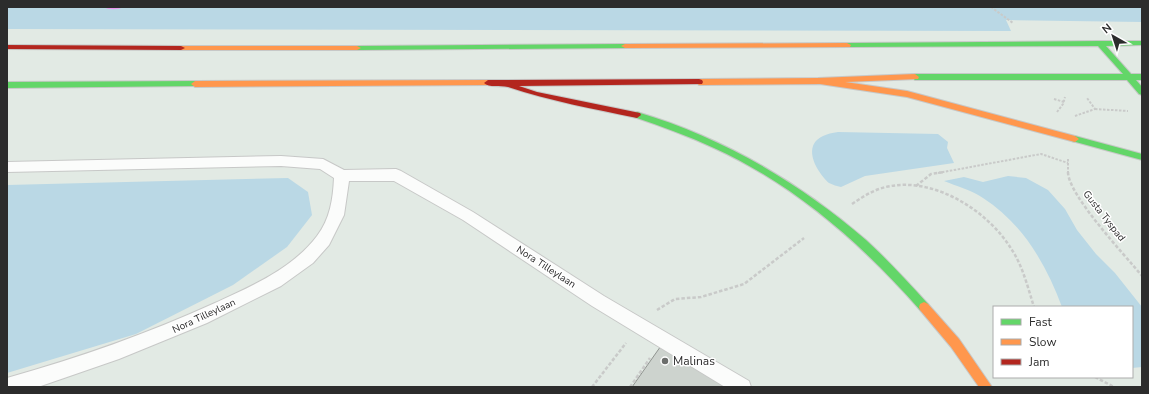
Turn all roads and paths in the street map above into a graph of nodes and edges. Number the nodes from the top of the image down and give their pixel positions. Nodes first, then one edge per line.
1 (991, 7) edge
2 (1018, 26) dead end
3 (1100, 43) junction
4 (1142, 43) edge
5 (7, 47) edge
6 (1130, 77) junction
7 (1142, 77) edge
8 (818, 81) junction
9 (503, 83) junction
10 (7, 85) edge
11 (1142, 92) edge
12 (1052, 98) dead end
13 (1064, 102) dead end
14 (1095, 109) dead end
15 (1134, 111) dead end
16 (1067, 137) junction
17 (1142, 157) edge
18 (1068, 163) junction
19 (7, 167) edge
20 (342, 176) junction
21 (916, 186) junction
22 (849, 205) dead end
23 (804, 238) dead end
24 (1142, 276) edge
25 (1034, 306) edge
26 (655, 311) dead end
27 (628, 340) dead end
28 (652, 354) dead end
29 (1097, 378) edge
30 (7, 387) edge
31 (592, 387) edge
32 (630, 387) edge
33 (742, 387) edge
34 (986, 387) edge
35 (1114, 387) edge

1 - 2 path
3 - 4 main road
3 - 5 main road
3 - 6 main road
6 - 7 main road
6 - 8 main road
6 - 11 main road
8 - 9 main road
8 - 16 main road
9 - 10 main road
9 - 34 main road
12 - 13 path
14 - 15 path
16 - 17 main road
16 - 18 path, Gusta Tyspad
18 - 21 path
18 - 24 path, Gusta Tyspad
19 - 20 lane
20 - 30 lane, Nora Tilleylaan
20 - 33 lane, Nora Tilleylaan
21 - 22 path
21 - 25 path
23 - 26 path
27 - 31 path
28 - 32 path
29 - 35 path

